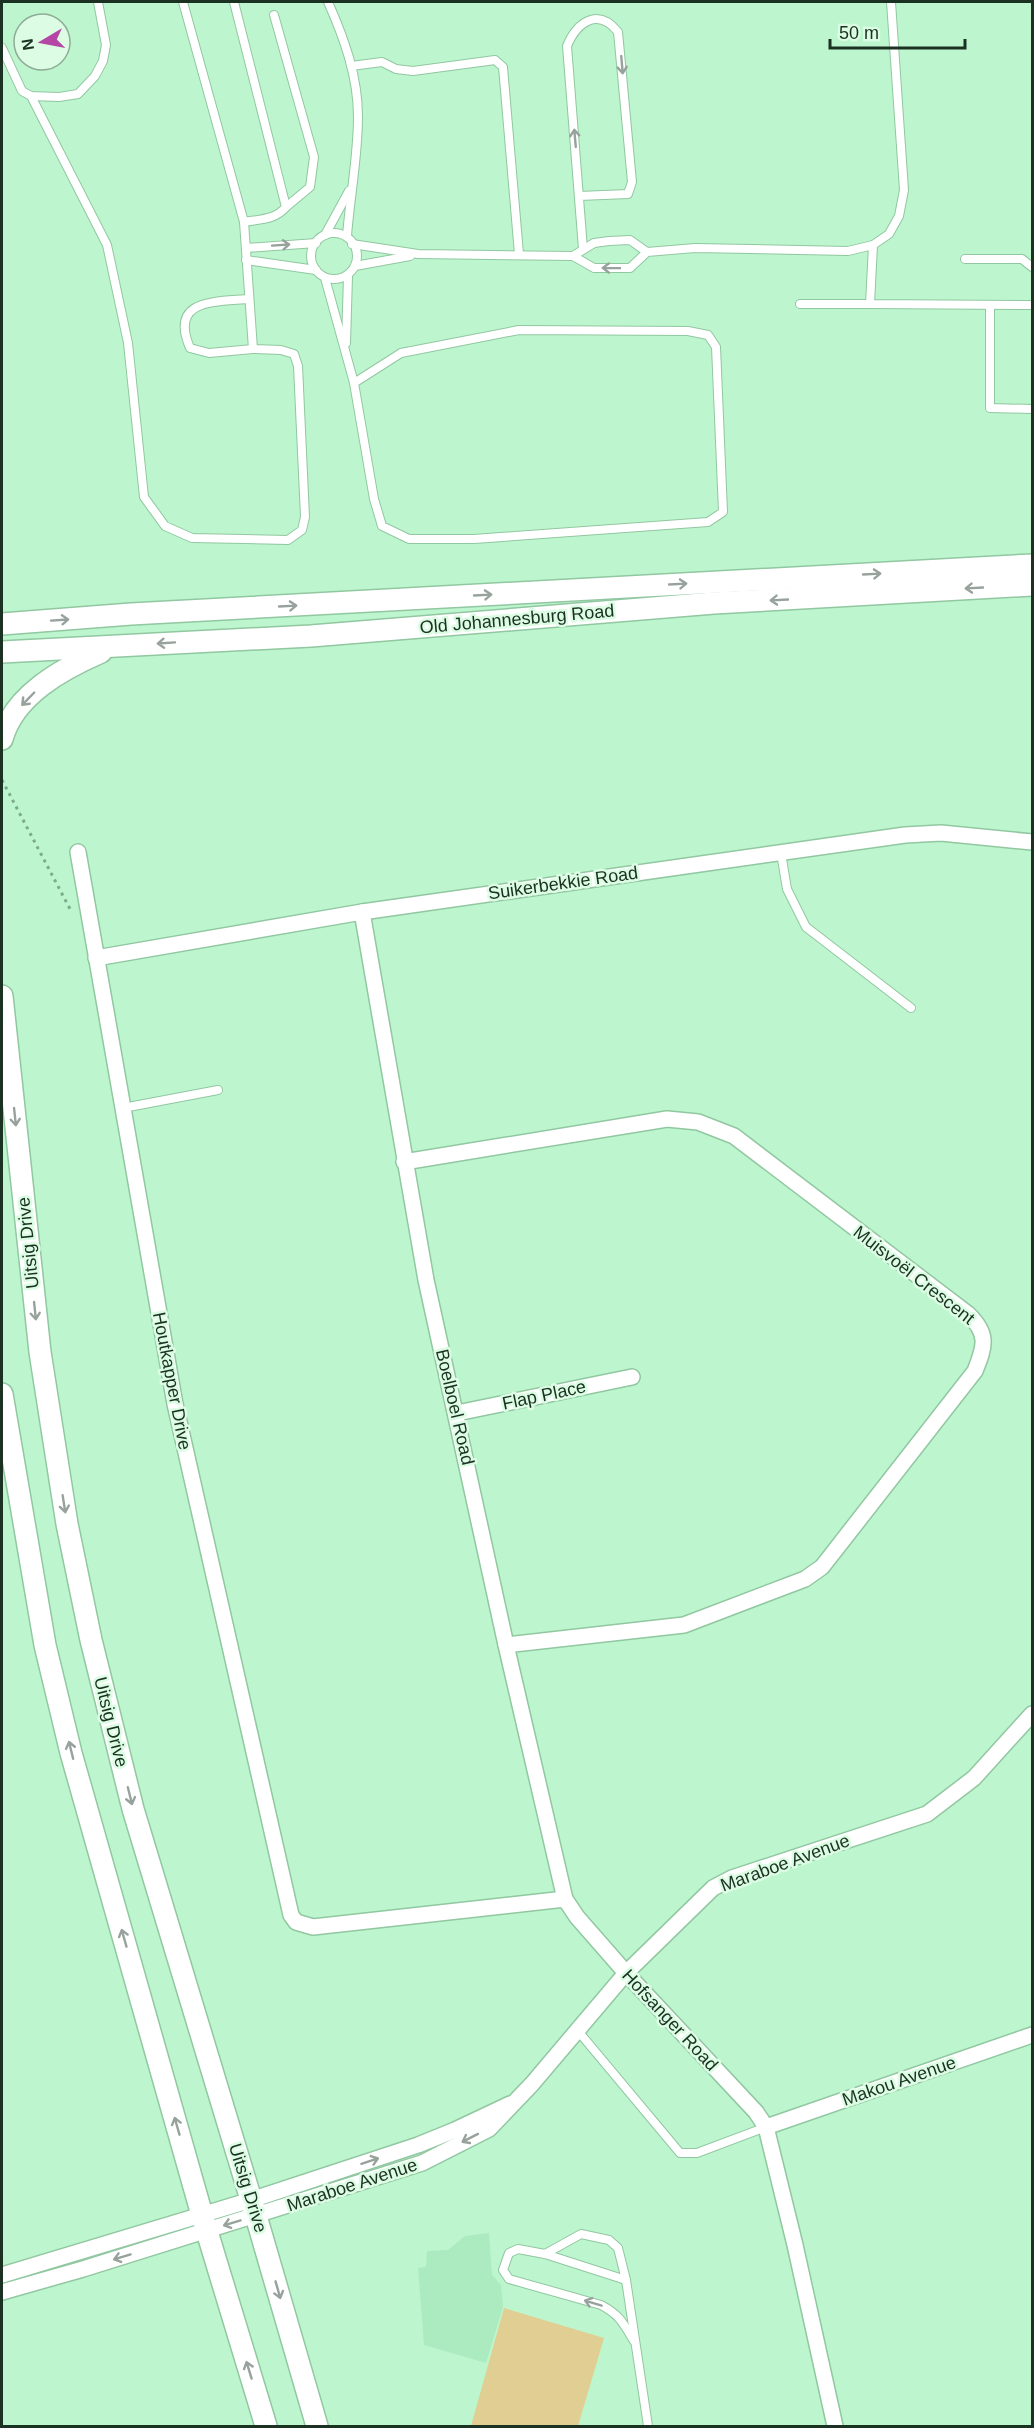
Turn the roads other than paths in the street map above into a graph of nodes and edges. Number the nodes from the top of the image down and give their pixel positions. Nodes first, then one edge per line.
1 (98, 2) edge
2 (183, 2) edge
3 (234, 2) edge
4 (328, 2) edge
5 (891, 2) edge
6 (274, 15) dead end
7 (2, 48) edge
8 (351, 66) junction
9 (31, 96) junction
10 (351, 187) junction
11 (579, 196) junction
12 (286, 207) junction
13 (244, 222) junction
14 (325, 235) junction
15 (346, 236) junction
16 (316, 243) junction
17 (352, 244) junction
18 (873, 245) junction
19 (246, 248) junction
20 (583, 249) junction
21 (647, 252) junction
22 (418, 254) junction
23 (519, 254) junction
24 (573, 256) junction
25 (965, 259) dead end
26 (246, 260) junction
27 (356, 266) junction
28 (1032, 267) edge
29 (316, 270) junction
30 (348, 276) junction
31 (326, 278) junction
32 (248, 299) junction
33 (800, 304) dead end
34 (870, 304) junction
35 (990, 305) junction
36 (1032, 305) edge
37 (253, 349) junction
38 (345, 354) junction
39 (354, 383) junction
40 (1032, 409) edge
41 (1032, 565) edge
42 (1032, 585) edge
43 (2, 624) edge
44 (112, 646) junction
45 (2, 652) edge
46 (2, 739) edge
47 (1032, 842) edge
48 (78, 852) dead end
49 (781, 852) junction
50 (362, 912) junction
51 (96, 958) junction
52 (2, 996) edge
53 (911, 1008) dead end
54 (218, 1090) dead end
55 (123, 1108) junction
56 (404, 1162) junction
57 (632, 1377) dead end
58 (2, 1395) edge
59 (457, 1413) junction
60 (506, 1645) junction
61 (1032, 1714) edge
62 (565, 1899) junction
63 (626, 1973) junction
64 (578, 2031) junction
65 (1032, 2035) edge
66 (766, 2127) junction
67 (254, 2208) junction
68 (205, 2223) junction
69 (545, 2254) junction
70 (2, 2275) edge
71 (626, 2280) junction
72 (2, 2292) edge
73 (633, 2341) junction
74 (266, 2427) edge
75 (317, 2427) edge
76 (648, 2427) edge
77 (835, 2427) edge

1 - 9 lane
2 - 13 lane
3 - 12 lane
4 - 8 lane
5 - 18 lane
6 - 12 lane
7 - 9 lane
8 - 10 lane
8 - 23 lane
9 - 37 lane
10 - 14 lane
10 - 15 lane
11 -> 11 lane
11 - 20 lane
12 - 13 lane
13 - 19 lane
14 - 15 lane
14 - 16 lane
15 - 17 lane
19 -> 16 lane
16 - 29 lane
17 - 22 lane
17 - 27 lane
18 - 21 lane
18 - 34 lane
19 - 26 lane
20 - 21 lane
20 - 24 lane
21 -> 24 lane
22 - 23 lane
22 - 27 lane
23 - 24 lane
25 - 28 lane
26 - 29 lane
26 - 32 lane
27 - 30 lane
29 - 31 lane
30 - 31 lane
30 - 38 lane
31 - 38 lane
32 - 37 lane
32 - 37 lane
33 - 34 lane
34 - 35 lane
35 - 36 lane
35 - 40 lane
38 - 39 lane
39 - 39 lane
43 -> 41 main road, Old Johannesburg Road
42 -> 44 main road, Old Johannesburg Road
44 - 45 main road, Old Johannesburg Road
44 -> 46 main road
47 - 49 street, Suikerbekkie Road
48 - 51 street, Houtkapper Drive
49 - 50 street, Suikerbekkie Road
49 - 53 lane
50 - 51 street, Suikerbekkie Road
50 - 56 street, Boelboel Road
51 - 55 street, Houtkapper Drive
52 -> 67 main road, Uitsig Drive
54 - 55 lane
55 - 62 street, Houtkapper Drive
56 - 59 street, Boelboel Road
56 - 60 street, Muisvoël Crescent
57 - 59 street, Flap Place
68 -> 58 main road
59 - 60 street, Boelboel Road
60 - 62 street, Boelboel Road
61 - 63 street, Maraboe Avenue
62 - 63 street, Hofsanger Road
63 - 64 street, Maraboe Avenue
63 - 66 street, Hofsanger Road
64 - 66 lane
64 - 67 street, Maraboe Avenue
65 - 66 street, Makou Avenue
66 - 77 street, Hofsanger Road
67 - 68 street, Maraboe Avenue
67 -> 75 main road, Uitsig Drive
68 - 70 street, Maraboe Avenue
68 -> 72 street, Maraboe Avenue
74 -> 68 main road
69 - 71 lane
69 - 71 lane
73 -> 69 lane
71 - 73 lane
73 - 76 lane

